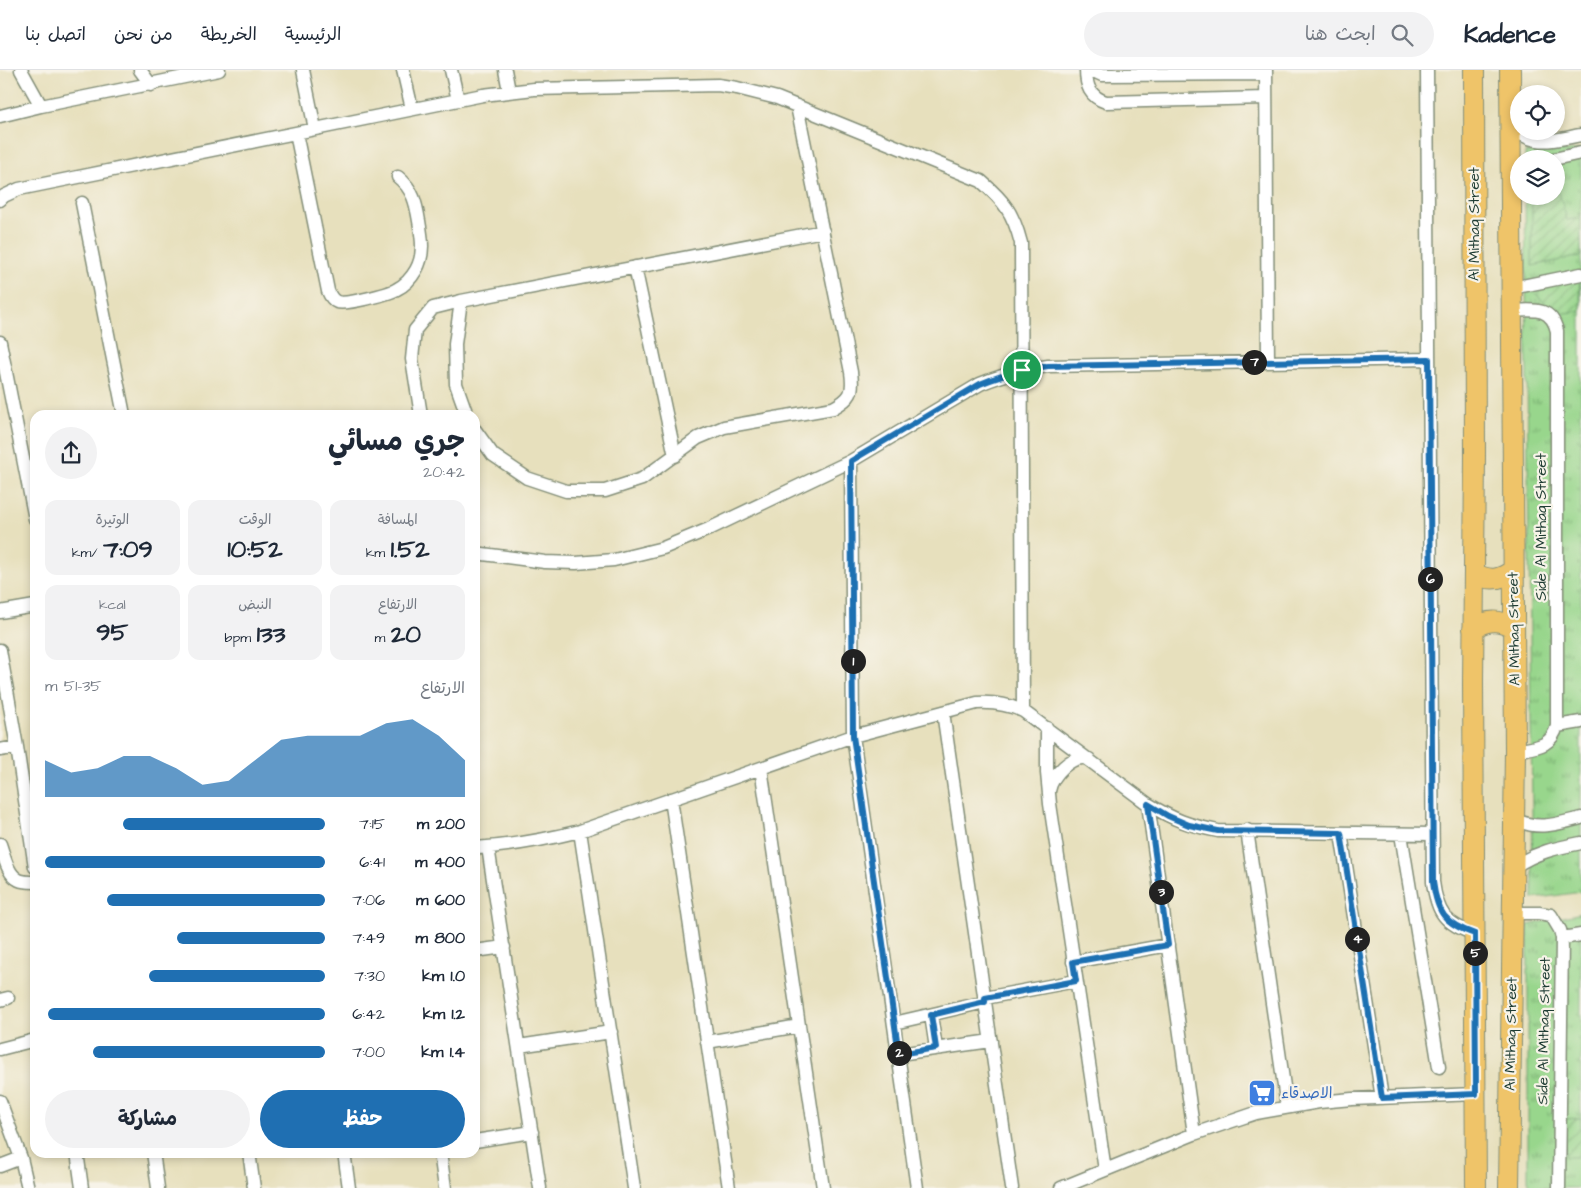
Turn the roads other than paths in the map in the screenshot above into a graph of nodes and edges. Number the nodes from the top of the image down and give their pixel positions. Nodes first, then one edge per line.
1 (21, 70) edge
2 (140, 70) edge
3 (219, 70) edge
4 (303, 70) edge
5 (403, 70) edge
6 (450, 70) edge
7 (505, 70) edge
8 (1086, 70) edge
9 (1091, 70) edge
10 (1426, 70) edge
11 (1474, 70) edge
12 (1510, 70) edge
13 (1266, 72) edge
14 (151, 85) junction
15 (1510, 85) edge
16 (509, 91) junction
17 (1266, 98) junction
18 (458, 100) junction
19 (41, 106) junction
20 (797, 106) junction
21 (412, 109) junction
22 (0, 116) edge
23 (315, 129) junction
24 (296, 133) junction
25 (1581, 135) edge
26 (1565, 137) edge
27 (1535, 140) edge
28 (1548, 140) edge
29 (1581, 153) edge
30 (1565, 157) edge
31 (398, 177) dead end
32 (0, 200) edge
33 (82, 203) dead end
34 (1514, 205) edge
35 (823, 231) junction
36 (635, 267) junction
37 (1581, 274) edge
38 (1512, 288) junction
39 (461, 301) junction
40 (1512, 311) junction
41 (0, 342) edge
42 (1429, 359) junction
43 (1268, 362) junction
44 (1022, 370) junction
45 (123, 410) edge
46 (420, 410) edge
47 (465, 410) edge
48 (480, 437) edge
49 (22, 452) junction
50 (675, 456) junction
51 (30, 459) edge
52 (851, 461) junction
53 (30, 493) edge
54 (480, 554) edge
55 (1513, 570) junction
56 (1474, 573) junction
57 (30, 607) edge
58 (0, 612) edge
59 (1514, 628) junction
60 (1473, 629) junction
61 (0, 650) edge
62 (4, 689) edge
63 (1023, 711) junction
64 (944, 712) junction
65 (1581, 722) edge
66 (1557, 726) junction
67 (1047, 728) junction
68 (853, 736) junction
69 (17, 747) junction
70 (0, 750) edge
71 (1516, 751) junction
72 (1089, 759) junction
73 (761, 768) junction
74 (1049, 796) junction
75 (670, 799) junction
76 (1148, 804) junction
77 (1581, 818) edge
78 (1514, 819) junction
79 (580, 830) junction
80 (1247, 830) junction
81 (1341, 833) junction
82 (30, 834) edge
83 (1401, 834) junction
84 (1432, 834) junction
85 (1581, 843) edge
86 (0, 844) edge
87 (480, 848) edge
88 (488, 848) junction
89 (1514, 867) junction
90 (30, 881) edge
91 (1513, 913) junction
92 (1475, 934) junction
93 (1581, 935) edge
94 (1562, 938) junction
95 (1168, 945) junction
96 (504, 948) junction
97 (480, 950) edge
98 (1073, 962) junction
99 (1076, 981) junction
100 (985, 1000) junction
101 (931, 1015) junction
102 (894, 1023) junction
103 (799, 1026) junction
104 (611, 1032) junction
105 (991, 1040) junction
106 (30, 1041) edge
107 (707, 1042) junction
108 (519, 1046) junction
109 (936, 1048) junction
110 (0, 1049) edge
111 (899, 1054) junction
112 (1439, 1067) dead end
113 (1476, 1094) junction
114 (1382, 1098) junction
115 (1287, 1106) junction
116 (1, 1109) edge
117 (532, 1132) junction
118 (1194, 1134) junction
119 (480, 1140) edge
120 (21, 1158) junction
121 (78, 1158) edge
122 (154, 1158) edge
123 (250, 1158) edge
124 (345, 1158) edge
125 (441, 1158) edge
126 (0, 1166) edge
127 (1104, 1170) junction
128 (28, 1188) edge
129 (82, 1188) edge
130 (158, 1188) edge
131 (254, 1188) edge
132 (349, 1188) edge
133 (445, 1188) edge
134 (540, 1188) edge
135 (634, 1188) edge
136 (728, 1188) edge
137 (823, 1188) edge
138 (917, 1188) edge
139 (1012, 1188) edge
140 (1061, 1188) edge
141 (1476, 1188) edge
142 (1509, 1188) edge
143 (1559, 1188) edge

1 - 19 street
2 - 14 street
3 - 14 street
4 - 23 street
5 - 21 street
6 - 18 street
7 - 16 street
8 - 17 street
9 - 13 street
10 - 42 street
11 - 56 main road, Al Mithaq Street
12 - 15 main road, Al Mithaq Street
13 - 17 street
14 - 19 street
16 - 18 street
16 - 20 street
17 - 43 street
18 - 21 street
19 - 22 street
20 - 35 street
20 - 44 street
21 - 23 street
23 - 24 street
24 - 31 street
24 - 32 street
25 - 26 street
27 - 28 street
29 - 30 street
33 - 45 street
34 - 38 main road, Al Mithaq Street
35 - 36 street
35 - 50 street
36 - 39 street
36 - 50 street
37 - 38 street
38 - 40 main road, Al Mithaq Street
39 - 46 street
39 - 47 street
40 - 55 main road, Al Mithaq Street
40 - 66 street, Side Al Mithaq Street
41 - 49 street
42 - 43 street
42 - 84 street
43 - 44 street
44 - 52 street
44 - 63 street
48 - 50 street
49 - 51 street
49 - 53 street
52 - 54 street
52 - 68 street
55 - 56 main road
55 - 59 main road, Al Mithaq Street
56 - 60 main road, Al Mithaq Street
57 - 58 street
59 - 60 main road
59 - 71 main road, Al Mithaq Street
60 - 92 main road, Al Mithaq Street
61 - 62 street
62 - 69 street
63 - 64 street
63 - 67 street
64 - 68 street
64 - 100 street
65 - 66 street
66 - 71 street
67 - 72 street
67 - 74 street
68 - 73 street
68 - 102 street
69 - 70 street
69 - 82 street
71 - 78 main road, Al Mithaq Street
72 - 74 street
72 - 76 street
73 - 75 street
73 - 103 street
74 - 98 street
75 - 79 street
75 - 107 street
76 - 80 street
76 - 95 street
77 - 78 street
78 - 89 main road, Al Mithaq Street
79 - 88 street
79 - 104 street
80 - 81 street
80 - 115 street
81 - 83 street
81 - 114 street
83 - 84 street
83 - 112 street
84 - 92 street
85 - 89 street
86 - 90 street
87 - 88 street
88 - 96 street
89 - 91 main road, Al Mithaq Street
91 - 94 street, Side Al Mithaq Street
91 - 142 main road, Al Mithaq Street
92 - 113 main road, Al Mithaq Street
93 - 94 street
94 - 143 street, Side Al Mithaq Street
95 - 98 street
95 - 118 street
96 - 97 street
96 - 108 street
98 - 99 street
99 - 100 street
99 - 127 street
100 - 101 street
100 - 105 street
101 - 102 street
101 - 109 street
102 - 111 street
103 - 107 street
103 - 137 street
104 - 108 street
104 - 135 street
105 - 109 street
105 - 139 street
106 - 110 street
107 - 136 street
108 - 117 street
109 - 111 street
111 - 138 street
113 - 114 street
113 - 141 main road, Al Mithaq Street
114 - 115 street
115 - 118 street
116 - 120 street
117 - 119 street
117 - 134 street
118 - 127 street
120 - 126 street
120 - 128 street
121 - 129 street
122 - 130 street
123 - 131 street
124 - 132 street
125 - 133 street
127 - 140 street

